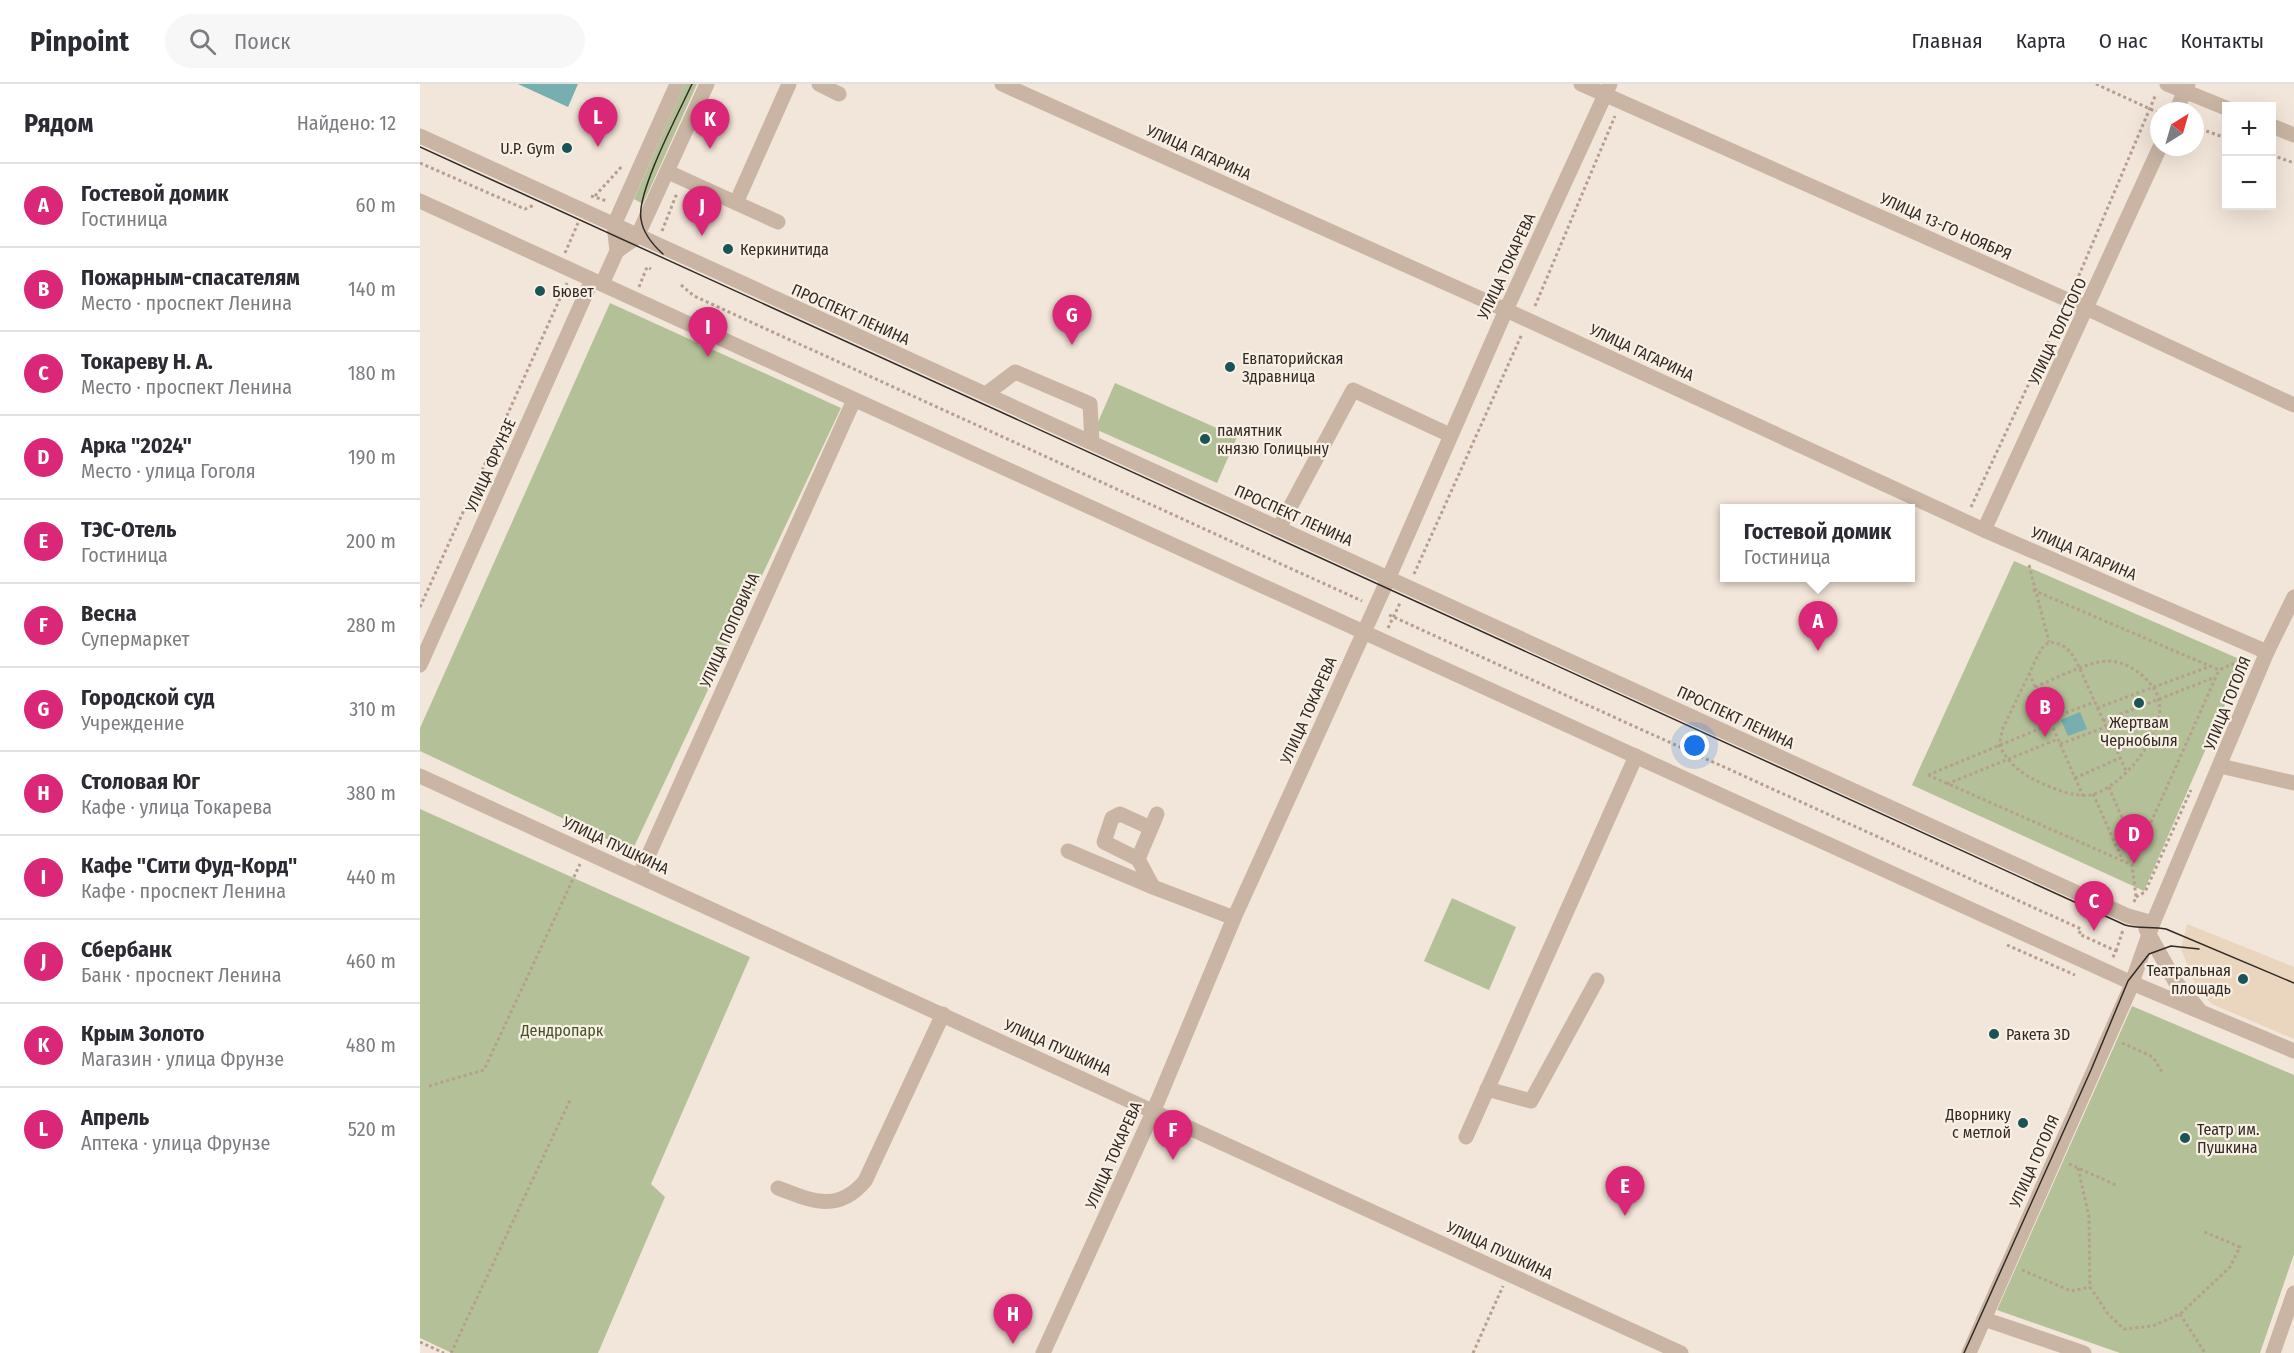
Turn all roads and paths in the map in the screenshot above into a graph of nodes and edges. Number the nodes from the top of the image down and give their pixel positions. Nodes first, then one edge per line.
1 (677, 84) edge
2 (707, 84) edge
3 (789, 84) edge
4 (819, 84) edge
5 (1002, 84) edge
6 (1581, 84) edge
7 (2096, 84) edge
8 (2167, 84) edge
9 (2186, 88) edge
10 (1608, 90) edge
11 (839, 94) dead end
12 (1621, 102) junction
13 (2180, 102) edge
14 (2222, 106) edge
15 (2150, 109) edge
16 (2276, 128) edge
17 (2204, 130) edge
18 (2294, 135) edge
19 (420, 136) edge
20 (2222, 137) edge
21 (627, 156) dead end
22 (2156, 156) edge
23 (2274, 156) edge
24 (420, 163) edge
25 (2294, 163) edge
26 (668, 172) junction
27 (420, 201) edge
28 (736, 203) junction
29 (538, 204) dead end
30 (581, 217) junction
31 (568, 218) dead end
32 (778, 222) dead end
33 (614, 225) junction
34 (638, 237) junction
35 (617, 251) junction
36 (560, 265) junction
37 (651, 269) dead end
38 (597, 282) junction
39 (681, 285) dead end
40 (634, 299) junction
41 (2088, 309) junction
42 (1506, 310) junction
43 (1528, 320) junction
44 (986, 394) junction
45 (855, 400) junction
46 (2294, 405) edge
47 (1450, 435) junction
48 (1092, 442) junction
49 (1279, 528) junction
50 (1984, 530) junction
51 (2022, 546) junction
52 (1389, 577) junction
53 (1408, 587) junction
54 (2033, 590) junction
55 (2294, 597) edge
56 (420, 607) edge
57 (1375, 607) junction
58 (1394, 617) junction
59 (1364, 632) junction
60 (1382, 642) junction
61 (2049, 642) junction
62 (2260, 649) junction
63 (420, 665) edge
64 (2211, 666) junction
65 (2080, 669) junction
66 (2219, 670) junction
67 (2029, 672) junction
68 (2215, 678) junction
69 (2035, 687) junction
70 (2153, 687) junction
71 (2159, 699) junction
72 (2095, 702) junction
73 (2097, 708) junction
74 (2049, 719) junction
75 (2103, 721) junction
76 (2052, 724) junction
77 (2106, 727) junction
78 (2058, 739) junction
79 (2060, 744) junction
80 (1999, 745) junction
81 (1636, 756) junction
82 (2120, 758) junction
83 (2007, 759) junction
84 (2220, 766) junction
85 (2127, 773) junction
86 (420, 776) edge
87 (2075, 778) junction
88 (2294, 783) edge
89 (1947, 784) junction
90 (2109, 787) junction
91 (2092, 794) junction
92 (2083, 796) junction
93 (1068, 850) dead end
94 (586, 851) junction
95 (2137, 854) junction
96 (1138, 859) junction
97 (2124, 862) junction
98 (639, 876) junction
99 (1153, 887) junction
100 (1234, 918) junction
101 (2152, 928) junction
102 (2000, 941) dead end
103 (2107, 971) junction
104 (2080, 976) dead end
105 (1597, 980) dead end
106 (2132, 982) junction
107 (2200, 1011) junction
108 (943, 1014) junction
109 (2122, 1043) dead end
110 (2294, 1051) edge
111 (2162, 1072) dead end
112 (429, 1086) dead end
113 (1487, 1089) junction
114 (571, 1098) dead end
115 (1154, 1110) junction
116 (1466, 1137) dead end
117 (2069, 1164) dead end
118 (2078, 1168) junction
119 (2116, 1185) dead end
120 (778, 1188) dead end
121 (2202, 1231) dead end
122 (2022, 1270) dead end
123 (1509, 1274) junction
124 (2090, 1287) junction
125 (2294, 1293) edge
126 (2180, 1314) junction
127 (1984, 1319) junction
128 (420, 1342) edge
129 (444, 1353) edge
130 (451, 1353) edge
131 (1043, 1353) edge
132 (1473, 1353) edge
133 (1681, 1353) edge
134 (1969, 1353) edge
135 (2084, 1353) edge
136 (2205, 1353) edge
137 (2273, 1353) edge

1 - 33 street
2 - 26 street
3 - 28 street
4 - 11 street
5 - 42 street, УЛИЦА ГАГАРИНА
6 - 10 street, УЛИЦА 13-ГО НОЯБРЯ
7 - 15 path
8 - 9 street
9 - 13 street
9 - 14 street
10 - 12 street, УЛИЦА 13-ГО НОЯБРЯ
10 - 42 street, УЛИЦА ТОКАРЕВА
12 - 41 street, УЛИЦА 13-ГО НОЯБРЯ
12 - 43 path
16 - 18 street
17 - 20 path
19 - 30 street, ПРОСПЕКТ ЛЕНИНА
21 - 30 path
22 - 41 street, УЛИЦА ТОЛСТОГО
23 - 25 path
24 - 29 path
26 - 28 street
26 - 34 street
27 - 36 street
28 - 32 street
30 - 31 path
30 - 33 street, ПРОСПЕКТ ЛЕНИНА
30 - 36 path
33 - 34 street, ПРОСПЕКТ ЛЕНИНА
33 - 35 street
34 - 35 street
34 - 44 street, ПРОСПЕКТ ЛЕНИНА
35 - 38 street, УЛИЦА ФРУНЗЕ
36 - 38 street
36 - 56 path
37 - 40 path
38 - 40 street
38 - 63 street, УЛИЦА ФРУНЗЕ
39 - 57 path
40 - 45 street
41 - 46 street, УЛИЦА 13-ГО НОЯБРЯ
41 - 50 street, УЛИЦА ТОЛСТОГО
42 - 43 street, УЛИЦА ГАГАРИНА
42 - 47 street, УЛИЦА ТОКАРЕВА
43 - 50 street, УЛИЦА ГАГАРИНА
43 - 53 path
44 - 48 street, ПРОСПЕКТ ЛЕНИНА
44 - 48 street
45 - 59 street
45 - 98 street, УЛИЦА ПОПОВИЧА
47 - 49 street
47 - 52 street, УЛИЦА ТОКАРЕВА
48 - 49 street, ПРОСПЕКТ ЛЕНИНА
49 - 52 street, ПРОСПЕКТ ЛЕНИНА
50 - 51 street, УЛИЦА ГАГАРИНА
51 - 54 path
51 - 62 street, УЛИЦА ГАГАРИНА
52 - 53 street, ПРОСПЕКТ ЛЕНИНА
52 - 57 street, УЛИЦА ТОКАРЕВА
53 - 58 path
53 - 101 street, ПРОСПЕКТ ЛЕНИНА
54 - 61 path
54 - 64 path
55 - 62 street, УЛИЦА ГОГОЛЯ
57 - 58 path
57 - 59 street, УЛИЦА ТОКАРЕВА
58 - 60 path
58 - 103 path
59 - 60 street
59 - 100 street, УЛИЦА ТОКАРЕВА
60 - 81 street
61 - 65 path
61 - 67 path
62 - 66 path
62 - 84 street, УЛИЦА ГОГОЛЯ
64 - 66 path
64 - 70 path
65 - 69 path
65 - 70 path
65 - 72 path
66 - 68 path
67 - 69 path
67 - 80 path
68 - 71 path
68 - 95 path
69 - 74 path
70 - 71 path
70 - 73 path
71 - 75 path
71 - 85 path
72 - 73 path
72 - 74 path
73 - 75 path
74 - 76 path
75 - 77 path
76 - 78 path
76 - 80 path
77 - 79 path
77 - 82 path
78 - 79 path
78 - 83 path
79 - 87 path
80 - 83 path
80 - 89 path
81 - 103 street
81 - 113 street
82 - 85 path
82 - 87 path
83 - 89 path
83 - 92 path
84 - 88 street
84 - 101 street, УЛИЦА ГОГОЛЯ
85 - 90 path
86 - 94 street, УЛИЦА ПУШКИНА
87 - 92 path
89 - 97 path
90 - 91 path
90 - 95 path
91 - 92 path
91 - 97 path
93 - 99 street
94 - 98 street, УЛИЦА ПУШКИНА
94 - 112 path
95 - 97 path
96 - 96 street
96 - 99 street
98 - 108 street, УЛИЦА ПУШКИНА
99 - 100 street
100 - 115 street, УЛИЦА ТОКАРЕВА
101 - 106 street, УЛИЦА ГОГОЛЯ
101 - 107 street
102 - 104 path
103 - 106 street
105 - 113 street
106 - 107 street
106 - 127 street, УЛИЦА ГОГОЛЯ
107 - 110 street
108 - 115 street, УЛИЦА ПУШКИНА
108 - 120 street
109 - 111 path
113 - 116 street
114 - 130 path
115 - 123 street, УЛИЦА ПУШКИНА
115 - 131 street, УЛИЦА ТОКАРЕВА
117 - 118 path
118 - 119 path
118 - 124 path
121 - 126 path
122 - 124 path
123 - 132 path
123 - 133 street, УЛИЦА ПУШКИНА
124 - 126 path
125 - 137 street
126 - 136 path
127 - 134 street, УЛИЦА ГОГОЛЯ
127 - 135 street
128 - 129 path

